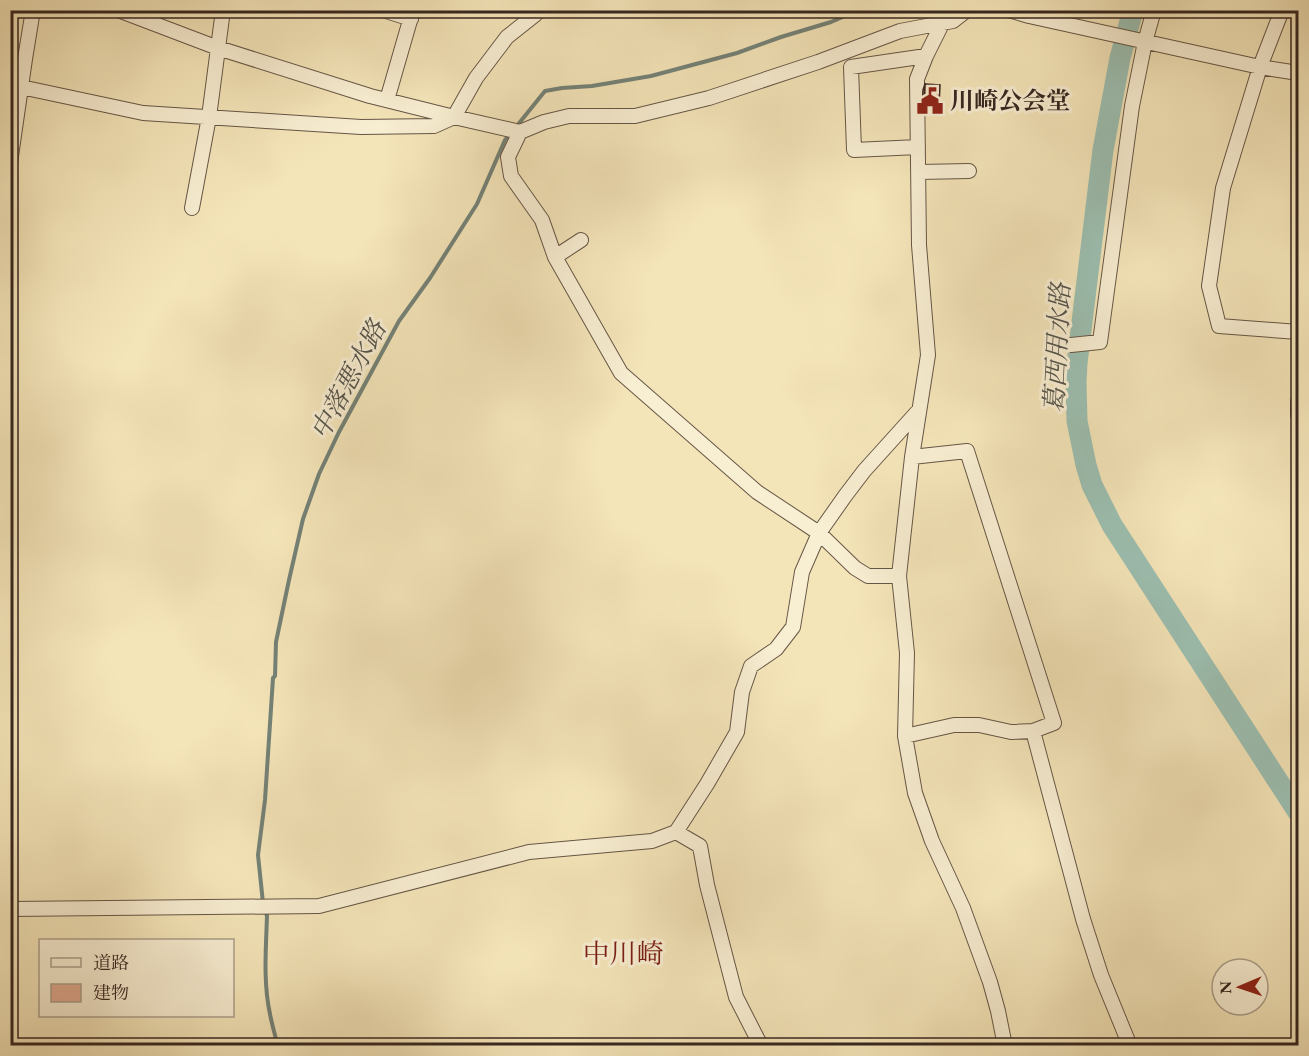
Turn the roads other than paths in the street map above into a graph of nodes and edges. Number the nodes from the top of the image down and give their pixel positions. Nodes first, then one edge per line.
1 (33, 10) edge
2 (118, 10) edge
3 (223, 10) edge
4 (383, 10) edge
5 (535, 10) edge
6 (935, 10) edge
7 (967, 10) edge
8 (1009, 10) edge
9 (1154, 10) edge
10 (1282, 10) edge
11 (412, 15) edge
12 (942, 24) junction
13 (1139, 40) junction
14 (218, 48) junction
15 (926, 57) junction
16 (1260, 67) junction
17 (1299, 73) edge
18 (21, 87) junction
19 (387, 100) junction
20 (209, 117) junction
21 (454, 117) junction
22 (520, 132) junction
23 (918, 147) junction
24 (10, 163) edge
25 (969, 171) dead end
26 (919, 172) junction
27 (192, 208) dead end
28 (581, 240) dead end
29 (555, 257) junction
30 (1299, 332) edge
31 (1071, 345) dead end
32 (920, 409) junction
33 (912, 457) junction
34 (819, 533) junction
35 (899, 576) junction
36 (1033, 730) junction
37 (905, 736) junction
38 (676, 832) junction
39 (10, 909) edge
40 (761, 1046) edge
41 (1005, 1046) edge
42 (1130, 1046) edge

1 - 18 street
2 - 14 street
3 - 14 street
4 - 11 street
5 - 21 street
6 - 12 street
7 - 12 street
8 - 13 street
9 - 13 street
10 - 16 street
11 - 19 street
12 - 15 street
12 - 22 street
13 - 16 street
13 - 31 street
14 - 19 street
14 - 20 street
15 - 23 street
15 - 23 street
16 - 17 street
16 - 30 street
18 - 20 street
18 - 24 street
19 - 21 street
20 - 21 street
20 - 27 street
21 - 22 street
22 - 29 street
23 - 26 street
25 - 26 street
26 - 32 street
28 - 29 street
29 - 34 street
32 - 33 street
32 - 34 street
33 - 35 street
33 - 36 street
34 - 35 street
34 - 38 street
35 - 37 street
36 - 37 street
36 - 42 street
37 - 41 street
38 - 39 street
38 - 40 street

